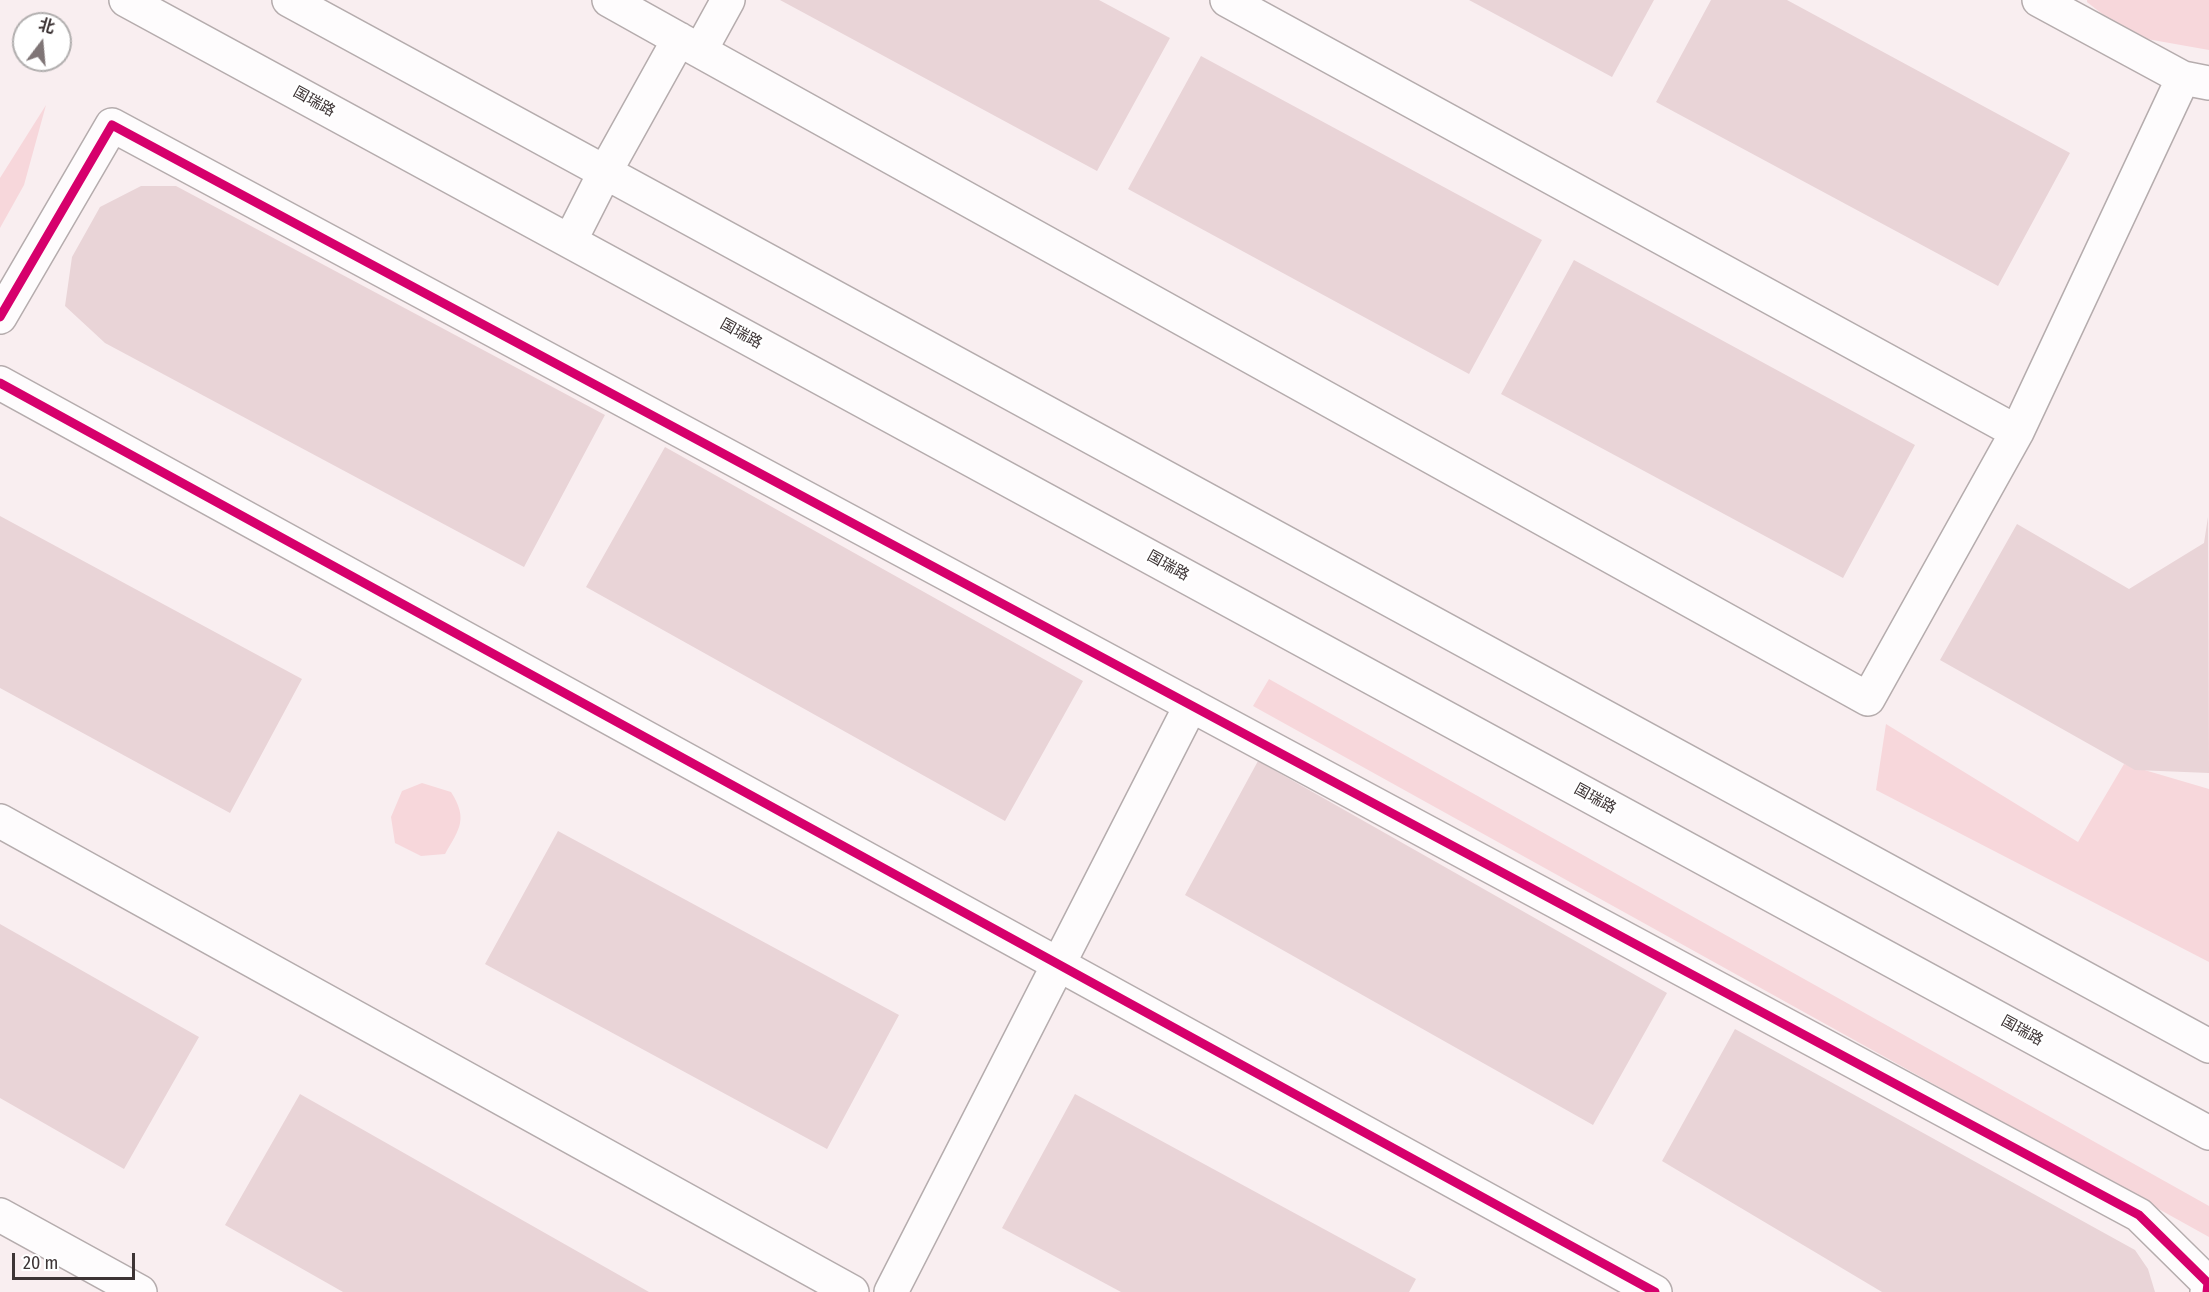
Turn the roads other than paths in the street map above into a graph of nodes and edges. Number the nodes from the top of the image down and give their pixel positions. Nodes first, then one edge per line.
1 (126, 0) edge
2 (289, 0) edge
3 (609, 0) edge
4 (728, 0) edge
5 (1227, 0) edge
6 (2038, 0) edge
7 (690, 45) junction
8 (2196, 80) edge
9 (605, 172) junction
10 (570, 241) junction
11 (0, 317) edge
12 (0, 383) edge
13 (2017, 432) junction
14 (1191, 705) junction
15 (0, 821) edge
16 (1058, 964) junction
17 (2209, 1046) edge
18 (2209, 1133) edge
19 (0, 1215) edge
20 (140, 1292) edge
21 (852, 1292) edge
22 (891, 1292) edge
23 (1655, 1292) edge
24 (2207, 1292) edge

1 - 10 street, 国瑞路
2 - 9 street
3 - 7 street
4 - 7 street
5 - 13 street
6 - 8 street
7 - 9 street
7 - 13 street
8 - 13 street
9 - 10 street
9 - 17 street
10 - 18 street, 国瑞路
11 - 14 street
12 - 16 street
14 - 16 street
14 - 24 street
15 - 21 street
16 - 22 street
16 - 23 street
19 - 20 street

